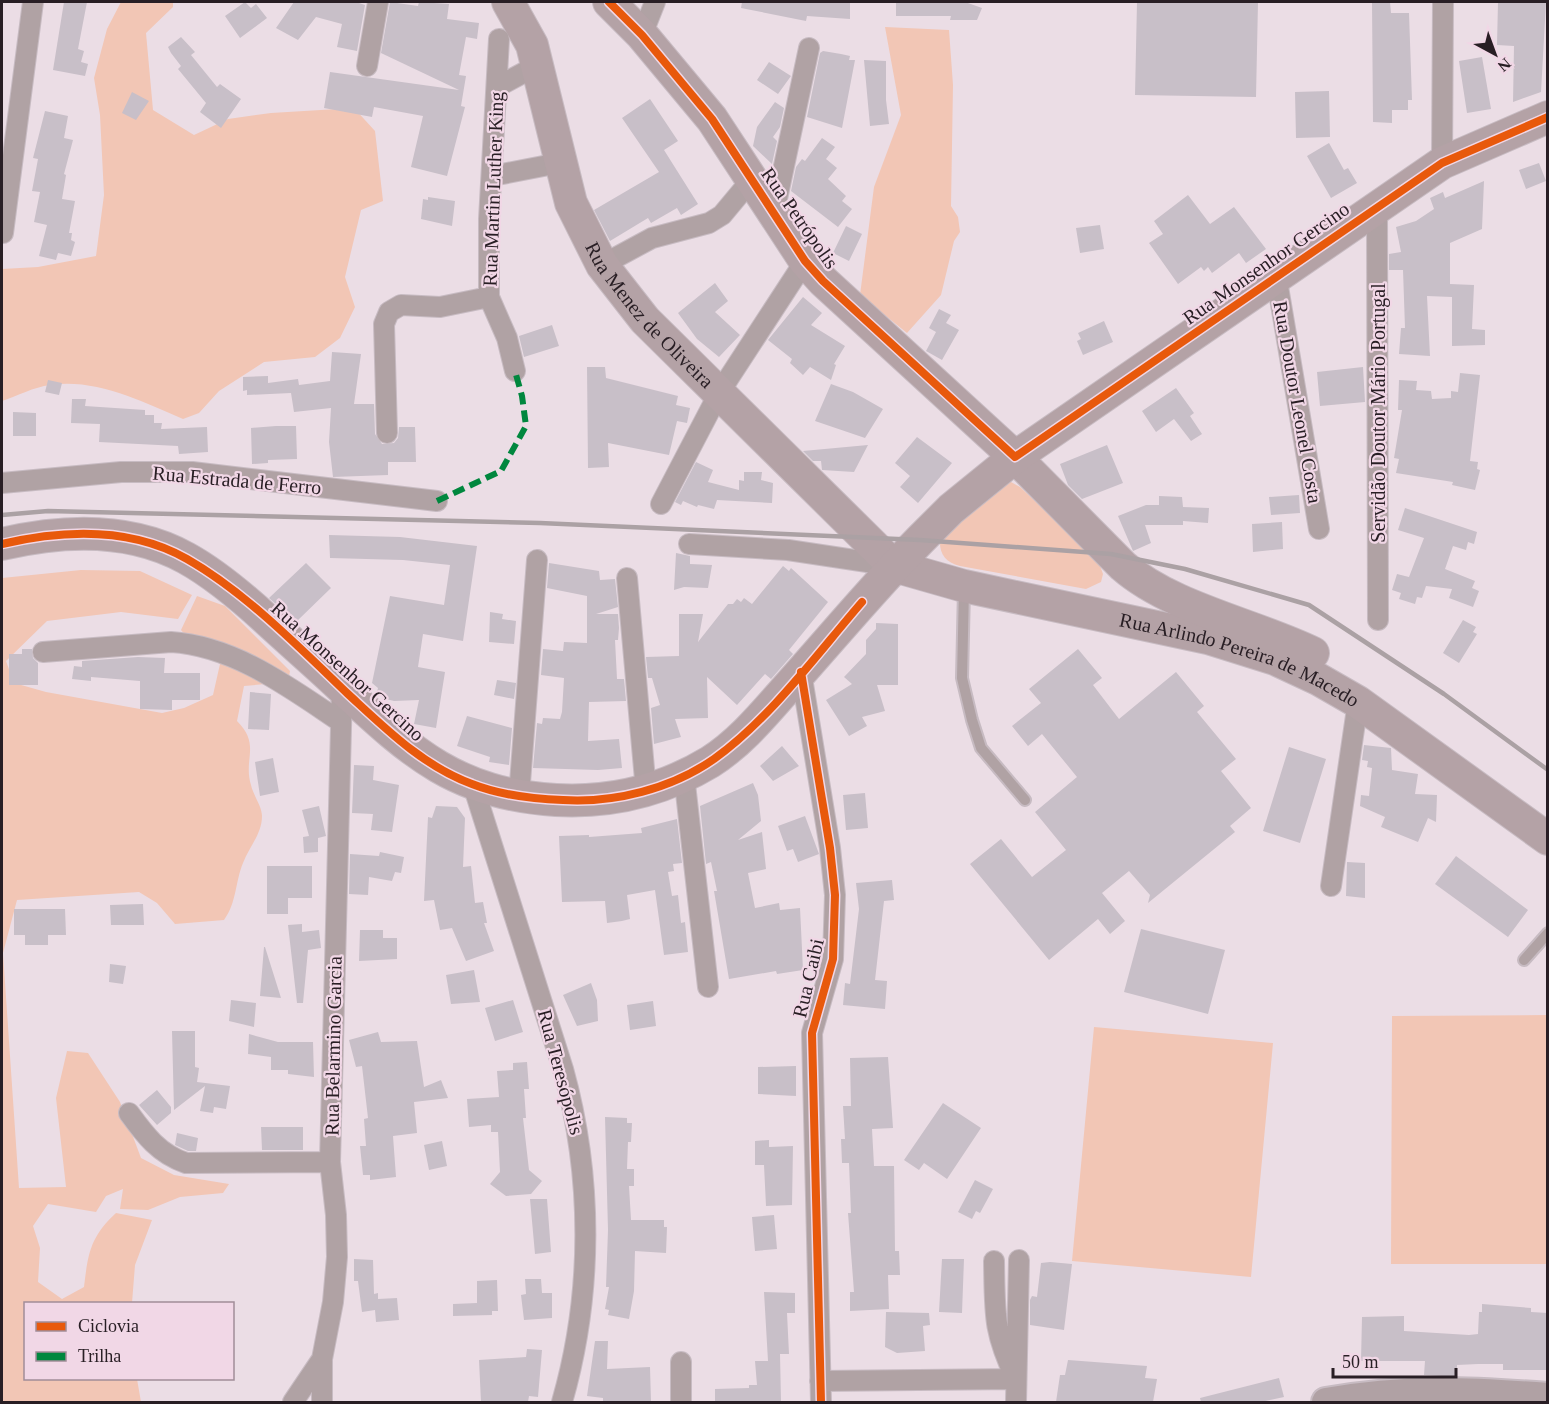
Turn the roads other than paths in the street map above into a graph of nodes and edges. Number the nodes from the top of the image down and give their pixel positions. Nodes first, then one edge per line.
1 (33, 2) edge
2 (378, 2) edge
3 (508, 2) edge
4 (539, 2) edge
5 (609, 2) edge
6 (654, 2) edge
7 (1443, 2) edge
8 (642, 35) junction
9 (499, 39) dead end
10 (808, 48) dead end
11 (534, 56) junction
12 (368, 66) dead end
13 (497, 87) junction
14 (1548, 117) edge
15 (559, 163) junction
16 (1442, 163) junction
17 (492, 176) junction
18 (752, 179) junction
19 (1377, 206) junction
20 (774, 213) junction
21 (3, 233) dead end
22 (805, 261) junction
23 (602, 265) junction
24 (1276, 275) junction
25 (489, 297) junction
26 (515, 371) dead end
27 (719, 393) junction
28 (387, 433) dead end
29 (1015, 457) junction
30 (2, 483) edge
31 (437, 501) dead end
32 (661, 504) dead end
33 (1319, 529) dead end
34 (2, 543) edge
35 (688, 544) dead end
36 (537, 560) dead end
37 (894, 566) junction
38 (1123, 566) junction
39 (627, 578) dead end
40 (964, 586) junction
41 (862, 602) junction
42 (1086, 610) junction
43 (1378, 620) dead end
44 (43, 652) dead end
45 (801, 672) junction
46 (342, 688) junction
47 (1358, 702) junction
48 (341, 722) junction
49 (684, 776) junction
50 (473, 785) junction
51 (646, 791) junction
52 (519, 796) junction
53 (1024, 800) dead end
54 (1548, 817) edge
55 (1548, 839) edge
56 (1331, 886) dead end
57 (1548, 933) edge
58 (1524, 960) dead end
59 (708, 987) dead end
60 (129, 1113) dead end
61 (330, 1162) junction
62 (1019, 1260) dead end
63 (994, 1261) dead end
64 (322, 1359) junction
65 (681, 1362) dead end
66 (1016, 1379) junction
67 (820, 1381) junction
68 (1548, 1397) edge
69 (293, 1402) edge
70 (322, 1402) edge
71 (562, 1402) edge
72 (681, 1402) edge
73 (821, 1402) edge
74 (1016, 1402) edge
75 (1326, 1402) edge

1 - 21 street
2 - 12 street
3 - 11 main road, Rua Menez de Oliveira
4 - 11 main road
5 - 8 main road, Rua Petrópolis
6 - 8 street
7 - 16 street
8 - 18 main road, Rua Petrópolis
9 - 13 street, Rua Martin Luther King
10 - 20 street
11 - 13 street
11 - 15 main road, Rua Menez de Oliveira
13 - 17 street, Rua Martin Luther King
14 - 16 main road, Rua Monsenhor Gercino
15 - 17 street
15 - 23 main road, Rua Menez de Oliveira
16 - 19 main road, Rua Monsenhor Gercino
17 - 25 street, Rua Martin Luther King
18 - 20 main road, Rua Petrópolis
18 - 23 street
19 - 24 main road, Rua Monsenhor Gercino
19 - 43 street, Servidão Doutor Mário Portugal
20 - 22 main road, Rua Petrópolis
22 - 27 street
22 - 29 main road, Rua Petrópolis
23 - 27 main road, Rua Menez de Oliveira
24 - 29 main road, Rua Monsenhor Gercino
24 - 33 street, Rua Doutor Leonel Costa
25 - 26 street, Rua Martin Luther King
25 - 28 street
27 - 32 street
27 - 37 main road, Rua Menez de Oliveira
29 - 37 main road, Rua Monsenhor Gercino
29 - 38 main road, Rua Petrópolis
30 - 31 street, Rua Estrada de Ferro
34 - 46 main road, Rua Monsenhor Gercino
35 - 37 street
36 - 52 street
37 - 40 main road, Rua Arlindo Pereira de Macedo
37 - 41 main road, Rua Monsenhor Gercino
38 - 42 main road
38 - 54 main road, Rua Arlindo Pereira de Macedo
39 - 51 street
40 - 41 main road
40 - 42 main road, Rua Arlindo Pereira de Macedo
40 - 53 lane
41 - 45 main road, Rua Monsenhor Gercino
42 - 47 main road, Rua Arlindo Pereira de Macedo
44 - 48 street
45 - 49 main road, Rua Monsenhor Gercino
45 - 67 street, Rua Caibi
46 - 48 street, Rua Belarmino Garcia
46 - 50 main road, Rua Monsenhor Gercino
47 - 55 main road, Rua Arlindo Pereira de Macedo
47 - 56 street
48 - 61 street, Rua Belarmino Garcia
49 - 51 main road, Rua Monsenhor Gercino
49 - 59 street
50 - 52 main road, Rua Monsenhor Gercino
50 - 71 street, Rua Teresópolis
51 - 52 main road, Rua Monsenhor Gercino
57 - 58 lane
60 - 61 street
61 - 64 street, Rua Belarmino Garcia
62 - 66 street
63 - 66 street
64 - 69 street
64 - 70 street, Rua Belarmino Garcia
65 - 72 street
66 - 67 street
66 - 74 street
67 - 73 street, Rua Caibi
68 - 75 main road

